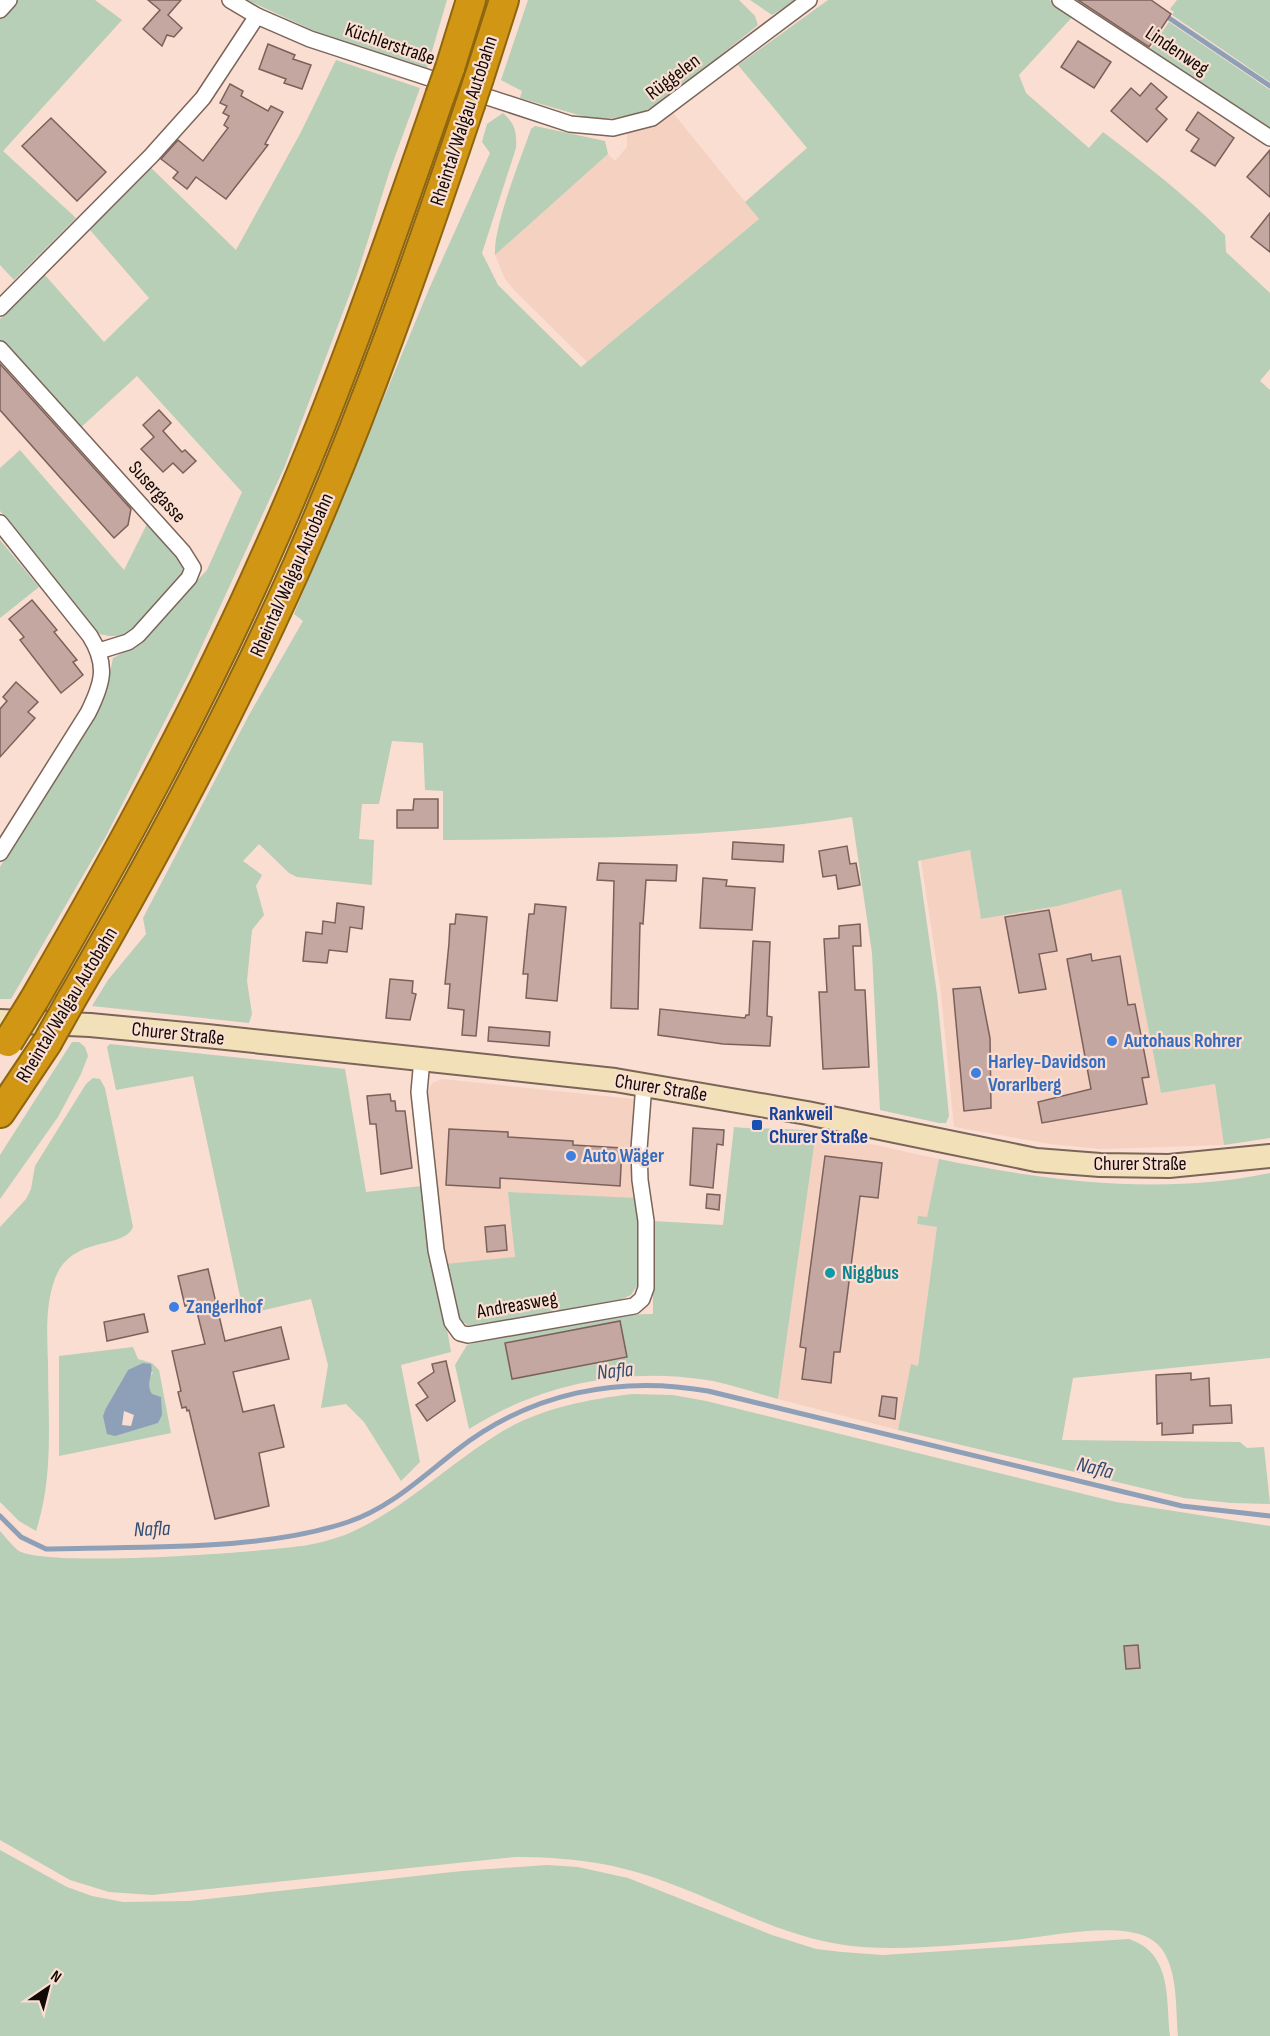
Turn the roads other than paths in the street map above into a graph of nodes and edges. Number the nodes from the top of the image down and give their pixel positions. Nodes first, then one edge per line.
1 (9, 0) edge
2 (230, 0) edge
3 (471, 0) edge
4 (504, 0) edge
5 (809, 0) edge
6 (1060, 0) edge
7 (0, 10) edge
8 (257, 16) junction
9 (541, 115) joint
10 (1270, 138) edge
11 (0, 308) edge
12 (0, 349) edge
13 (0, 523) edge
14 (99, 651) junction
15 (0, 853) edge
16 (43, 1022) junction
17 (3, 1039) edge
18 (422, 1059) junction
19 (644, 1084) junction
20 (0, 1113) edge
21 (1270, 1156) edge

1 - 7 street
2 - 8 street, Küchlerstraße
3 - 16 highway, Rheintal/Walgau Autobahn, bridge
4 - 16 highway, Rheintal/Walgau Autobahn, bridge
5 - 9 street, Rüggelen
6 - 10 street, Lindenweg
8 - 9 street, Küchlerstraße
8 - 11 street
12 - 14 street, Susergasse
13 - 14 street
14 - 15 street
16 - 17 highway, Rheintal/Walgau Autobahn, bridge
16 - 18 main road, Churer Straße
16 - 20 highway, Rheintal/Walgau Autobahn
18 - 19 main road, Churer Straße
18 - 19 street, Andreasweg
19 - 21 main road, Churer Straße

